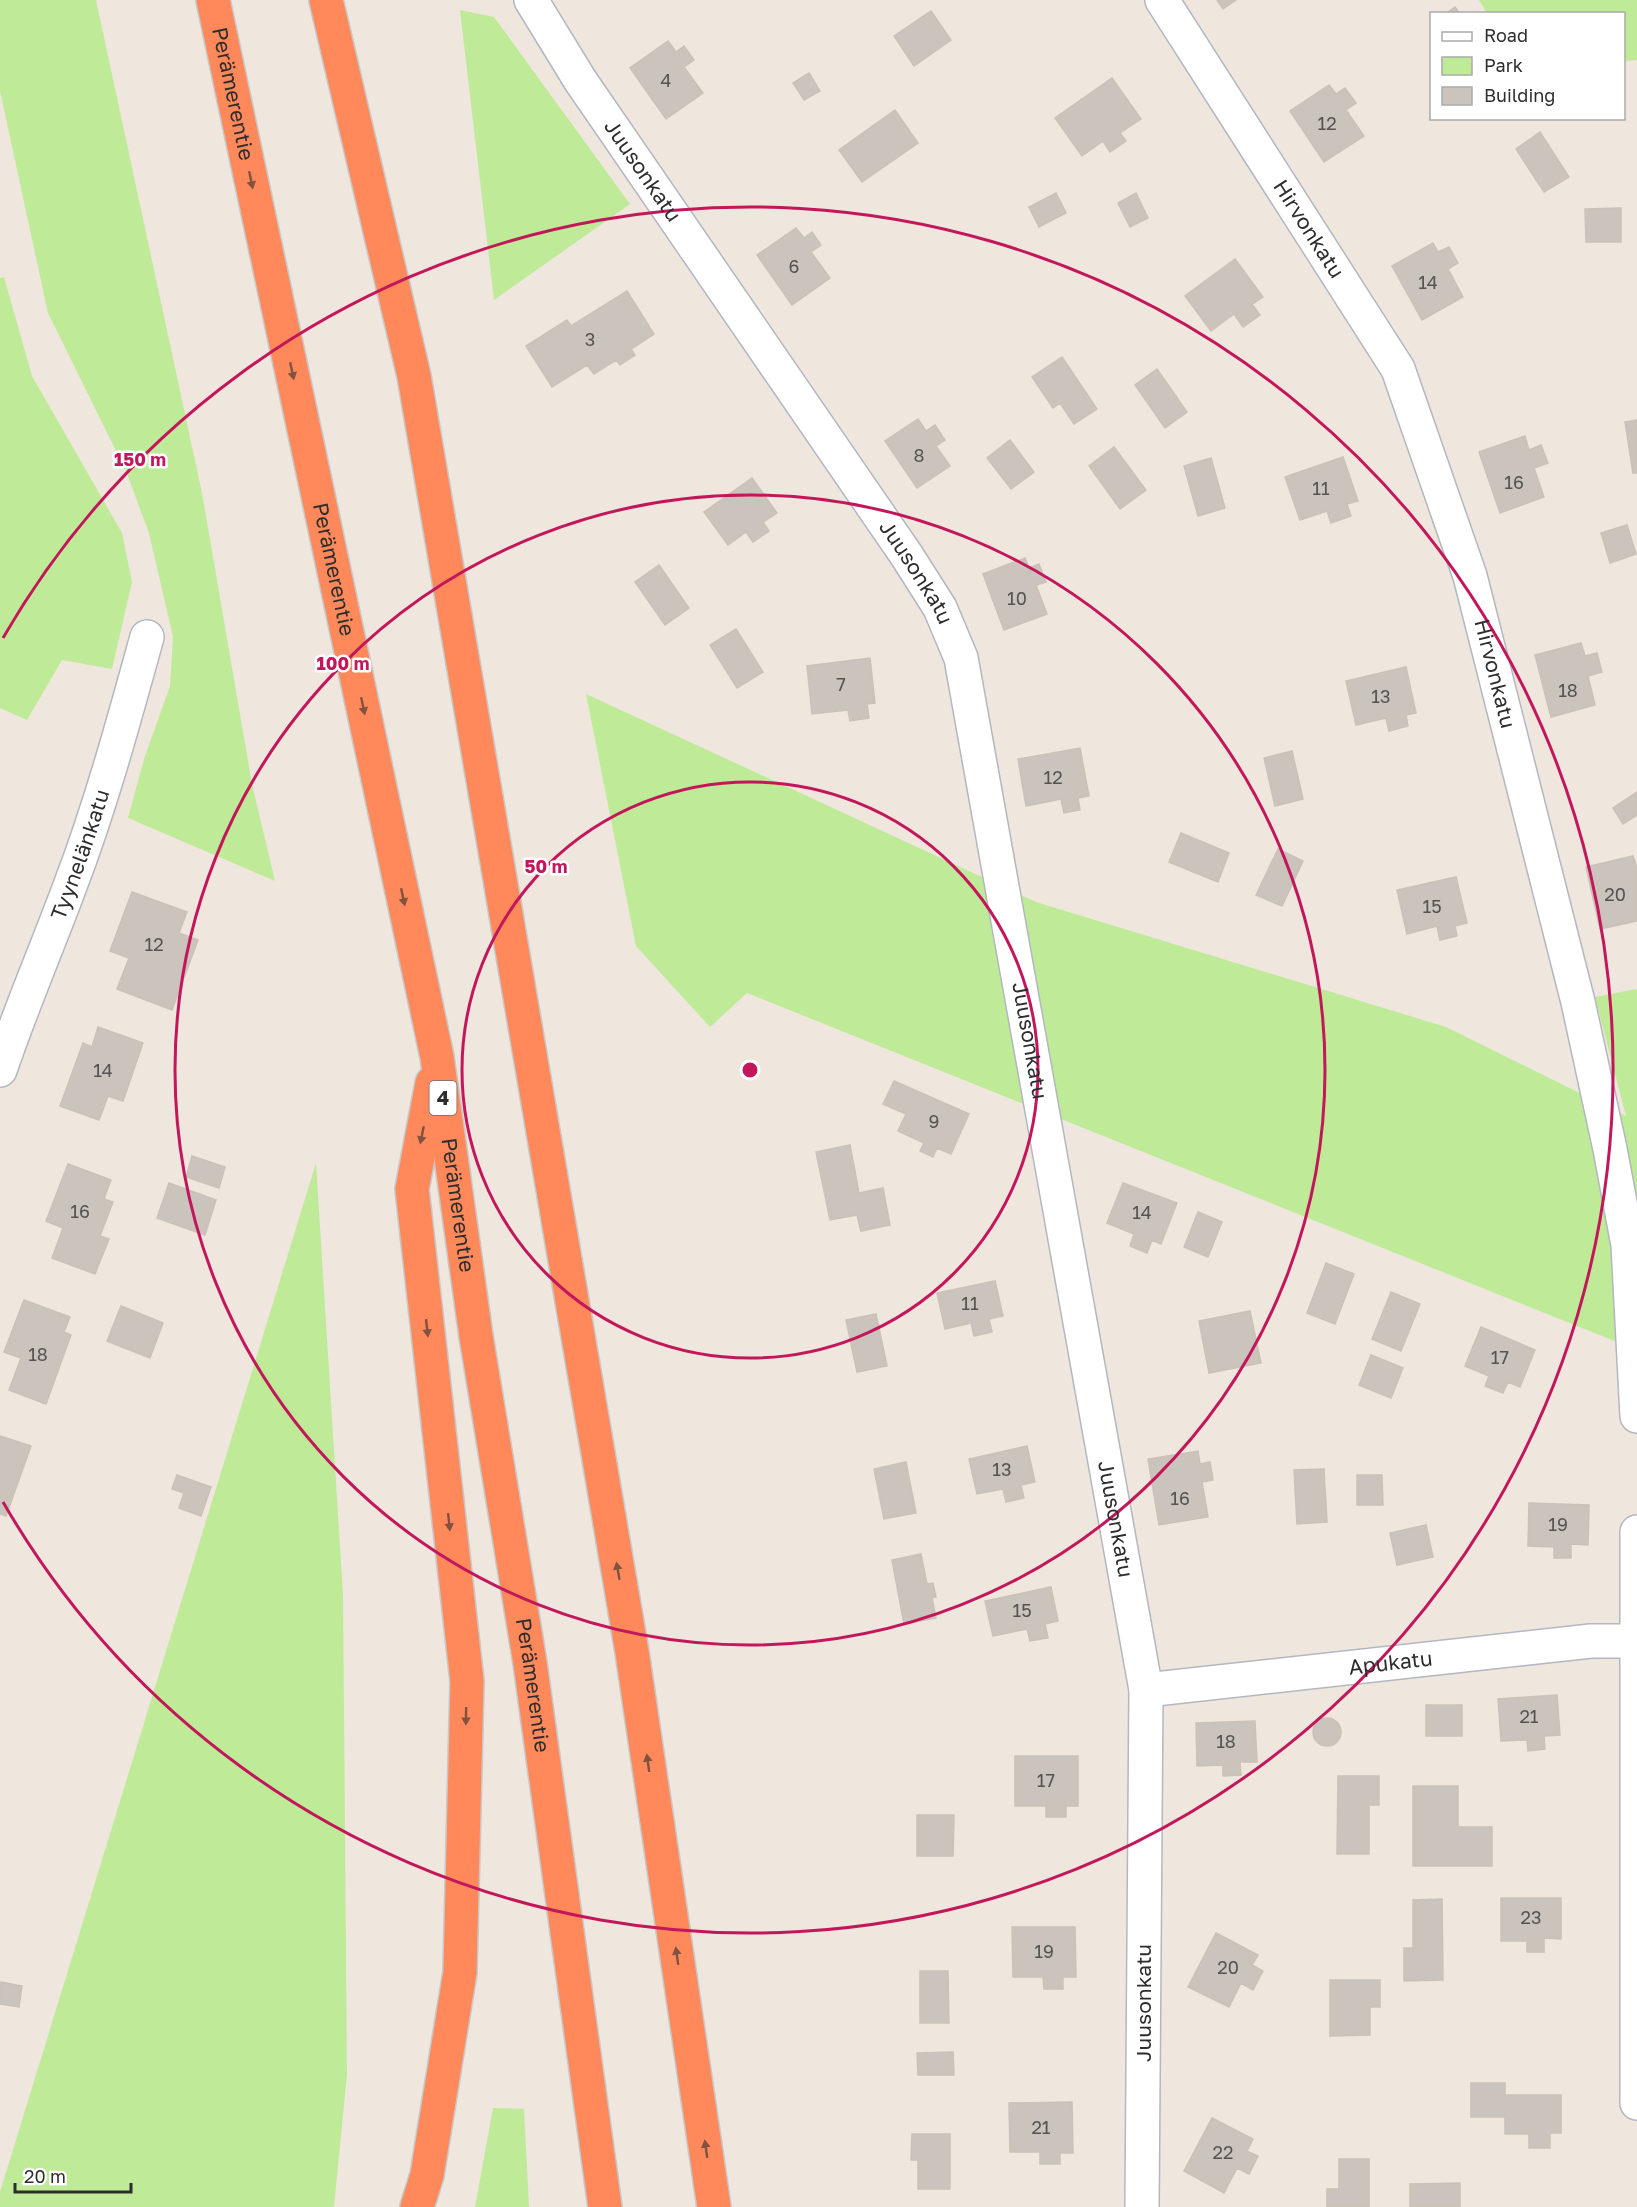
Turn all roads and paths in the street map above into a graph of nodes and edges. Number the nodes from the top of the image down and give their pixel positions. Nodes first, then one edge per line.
1 (213, 0) edge
2 (326, 0) edge
3 (531, 0) edge
4 (1162, 0) edge
5 (147, 637) dead end
6 (437, 1057) junction
7 (0, 1070) edge
8 (1637, 1416) edge
9 (1637, 1532) edge
10 (1636, 1641) edge
11 (1146, 1690) junction
12 (1637, 2103) edge
13 (417, 2207) edge
14 (605, 2207) edge
15 (714, 2207) edge
16 (1142, 2207) edge

1 -> 6 highway, Perämerentie / 4
15 -> 2 highway
3 - 11 street, Juusonkatu
4 - 8 street, Hirvonkatu
5 - 7 street, Tyynelänkatu
6 -> 13 highway
6 - 14 highway, Perämerentie / 4
9 - 10 street
10 - 11 street, Apukatu
10 - 12 street
11 - 16 street, Juusonkatu

